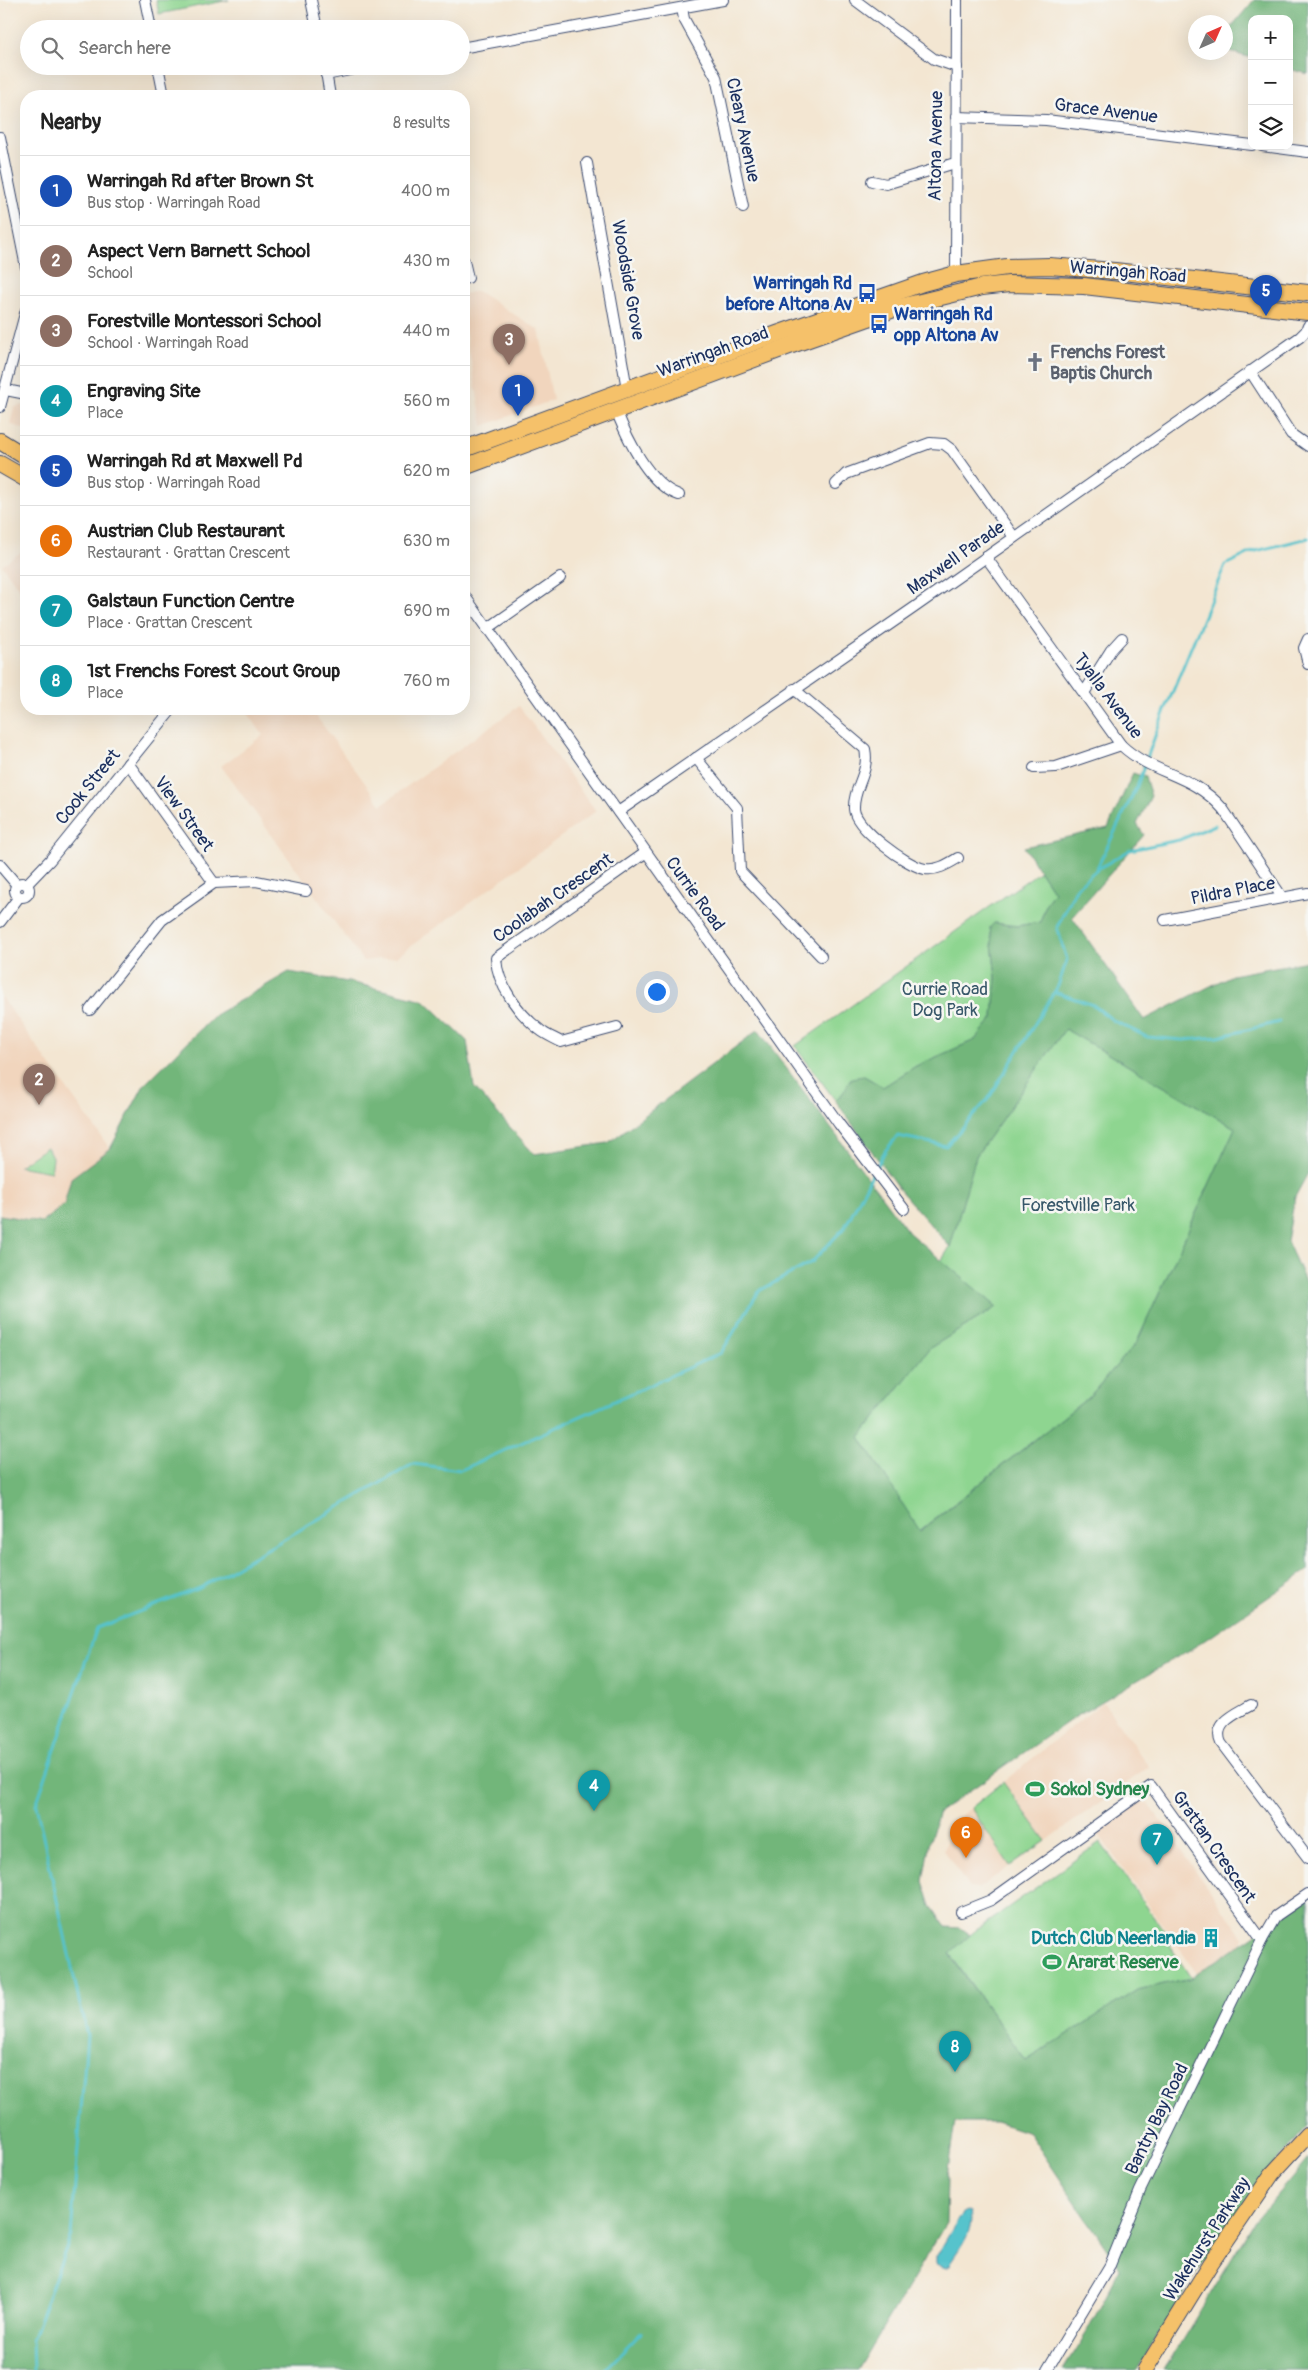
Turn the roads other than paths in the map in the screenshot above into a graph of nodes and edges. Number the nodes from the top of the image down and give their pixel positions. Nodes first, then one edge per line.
1 (145, 0) edge
2 (311, 0) edge
3 (723, 0) edge
4 (855, 0) edge
5 (957, 0) edge
6 (682, 8) junction
7 (149, 20) edge
8 (315, 20) edge
9 (470, 46) edge
10 (957, 67) junction
11 (160, 75) edge
12 (326, 75) edge
13 (163, 90) edge
14 (329, 90) edge
15 (956, 117) junction
16 (0, 137) edge
17 (1248, 145) edge
18 (1293, 150) edge
19 (1308, 152) edge
20 (955, 163) junction
21 (586, 164) dead end
22 (872, 181) dead end
23 (743, 207) dead end
24 (20, 237) edge
25 (956, 274) junction
26 (954, 293) junction
27 (1308, 293) edge
28 (1308, 312) edge
29 (1308, 326) edge
30 (20, 334) edge
31 (1250, 371) junction
32 (6, 390) junction
33 (20, 393) edge
34 (630, 396) junction
35 (613, 402) junction
36 (0, 407) edge
37 (0, 441) edge
38 (470, 446) edge
39 (1308, 446) edge
40 (20, 454) edge
41 (0, 464) edge
42 (470, 464) edge
43 (20, 476) edge
44 (836, 484) dead end
45 (679, 495) dead end
46 (1014, 537) junction
47 (986, 557) junction
48 (560, 578) dead end
49 (470, 604) edge
50 (487, 629) junction
51 (1122, 638) dead end
52 (1308, 639) edge
53 (1308, 664) edge
54 (794, 689) junction
55 (1084, 693) junction
56 (167, 715) edge
57 (1121, 745) junction
58 (696, 758) junction
59 (128, 764) junction
60 (1034, 768) dead end
61 (618, 812) junction
62 (646, 853) junction
63 (958, 858) dead end
64 (0, 865) edge
65 (214, 883) junction
66 (22, 885) junction
67 (306, 891) dead end
68 (1308, 893) edge
69 (1282, 897) junction
70 (1165, 920) dead end
71 (0, 922) edge
72 (821, 956) dead end
73 (90, 1010) dead end
74 (617, 1026) dead end
75 (904, 1209) dead end
76 (1251, 1705) dead end
77 (1308, 1858) edge
78 (1308, 1894) edge
79 (961, 1912) dead end
80 (1262, 1940) junction
81 (1308, 2135) edge
82 (1047, 2370) edge
83 (1145, 2370) edge

1 - 7 street
2 - 8 street
3 - 6 street
4 - 10 street
5 - 10 street, Altona Avenue
6 - 9 street
6 - 23 street, Cleary Avenue
10 - 15 street, Altona Avenue
11 - 13 street
12 - 14 street
15 - 17 street, Grace Avenue
15 - 20 street, Altona Avenue
16 - 24 street
18 - 19 street
20 - 22 street
20 - 25 street, Altona Avenue
21 - 34 street, Woodside Grove
25 - 26 highway, Altona Avenue
25 - 27 highway, Warringah Road
25 - 34 highway, Warringah Road
26 - 28 highway, Warringah Road
26 - 34 highway, Warringah Road
29 - 31 street, Maxwell Parade
30 - 32 street
31 - 39 street
31 - 46 street, Maxwell Parade
32 - 33 street
32 - 36 street
34 - 35 highway, Warringah Road
35 - 38 highway, Warringah Road
35 - 42 highway, Warringah Road
35 - 45 street
37 - 40 highway
41 - 43 highway
44 - 46 street
46 - 47 street, Maxwell Parade
47 - 54 street, Maxwell Parade
47 - 55 street, Tyalla Avenue
48 - 50 street
49 - 50 street, Currie Road
50 - 61 street, Currie Road
51 - 55 street
52 - 53 street
54 - 58 street, Maxwell Parade
54 - 63 street
55 - 57 street, Tyalla Avenue
56 - 59 street, Cook Street
57 - 60 street
57 - 69 street, Tyalla Avenue
58 - 61 street, Maxwell Parade
58 - 72 street
59 - 65 street, View Street
59 - 66 street, Cook Street
61 - 62 street, Currie Road
62 - 74 street, Coolabah Crescent
62 - 75 street, Currie Road
64 - 66 street
65 - 67 street
65 - 73 street
66 - 71 street, Cook Street
68 - 69 street, Pildra Place
69 - 70 street, Pildra Place
76 - 77 street
78 - 80 street, Bantry Bay Road
79 - 80 street, Grattan Crescent
80 - 82 street, Bantry Bay Road
81 - 83 main road, Wakehurst Parkway

